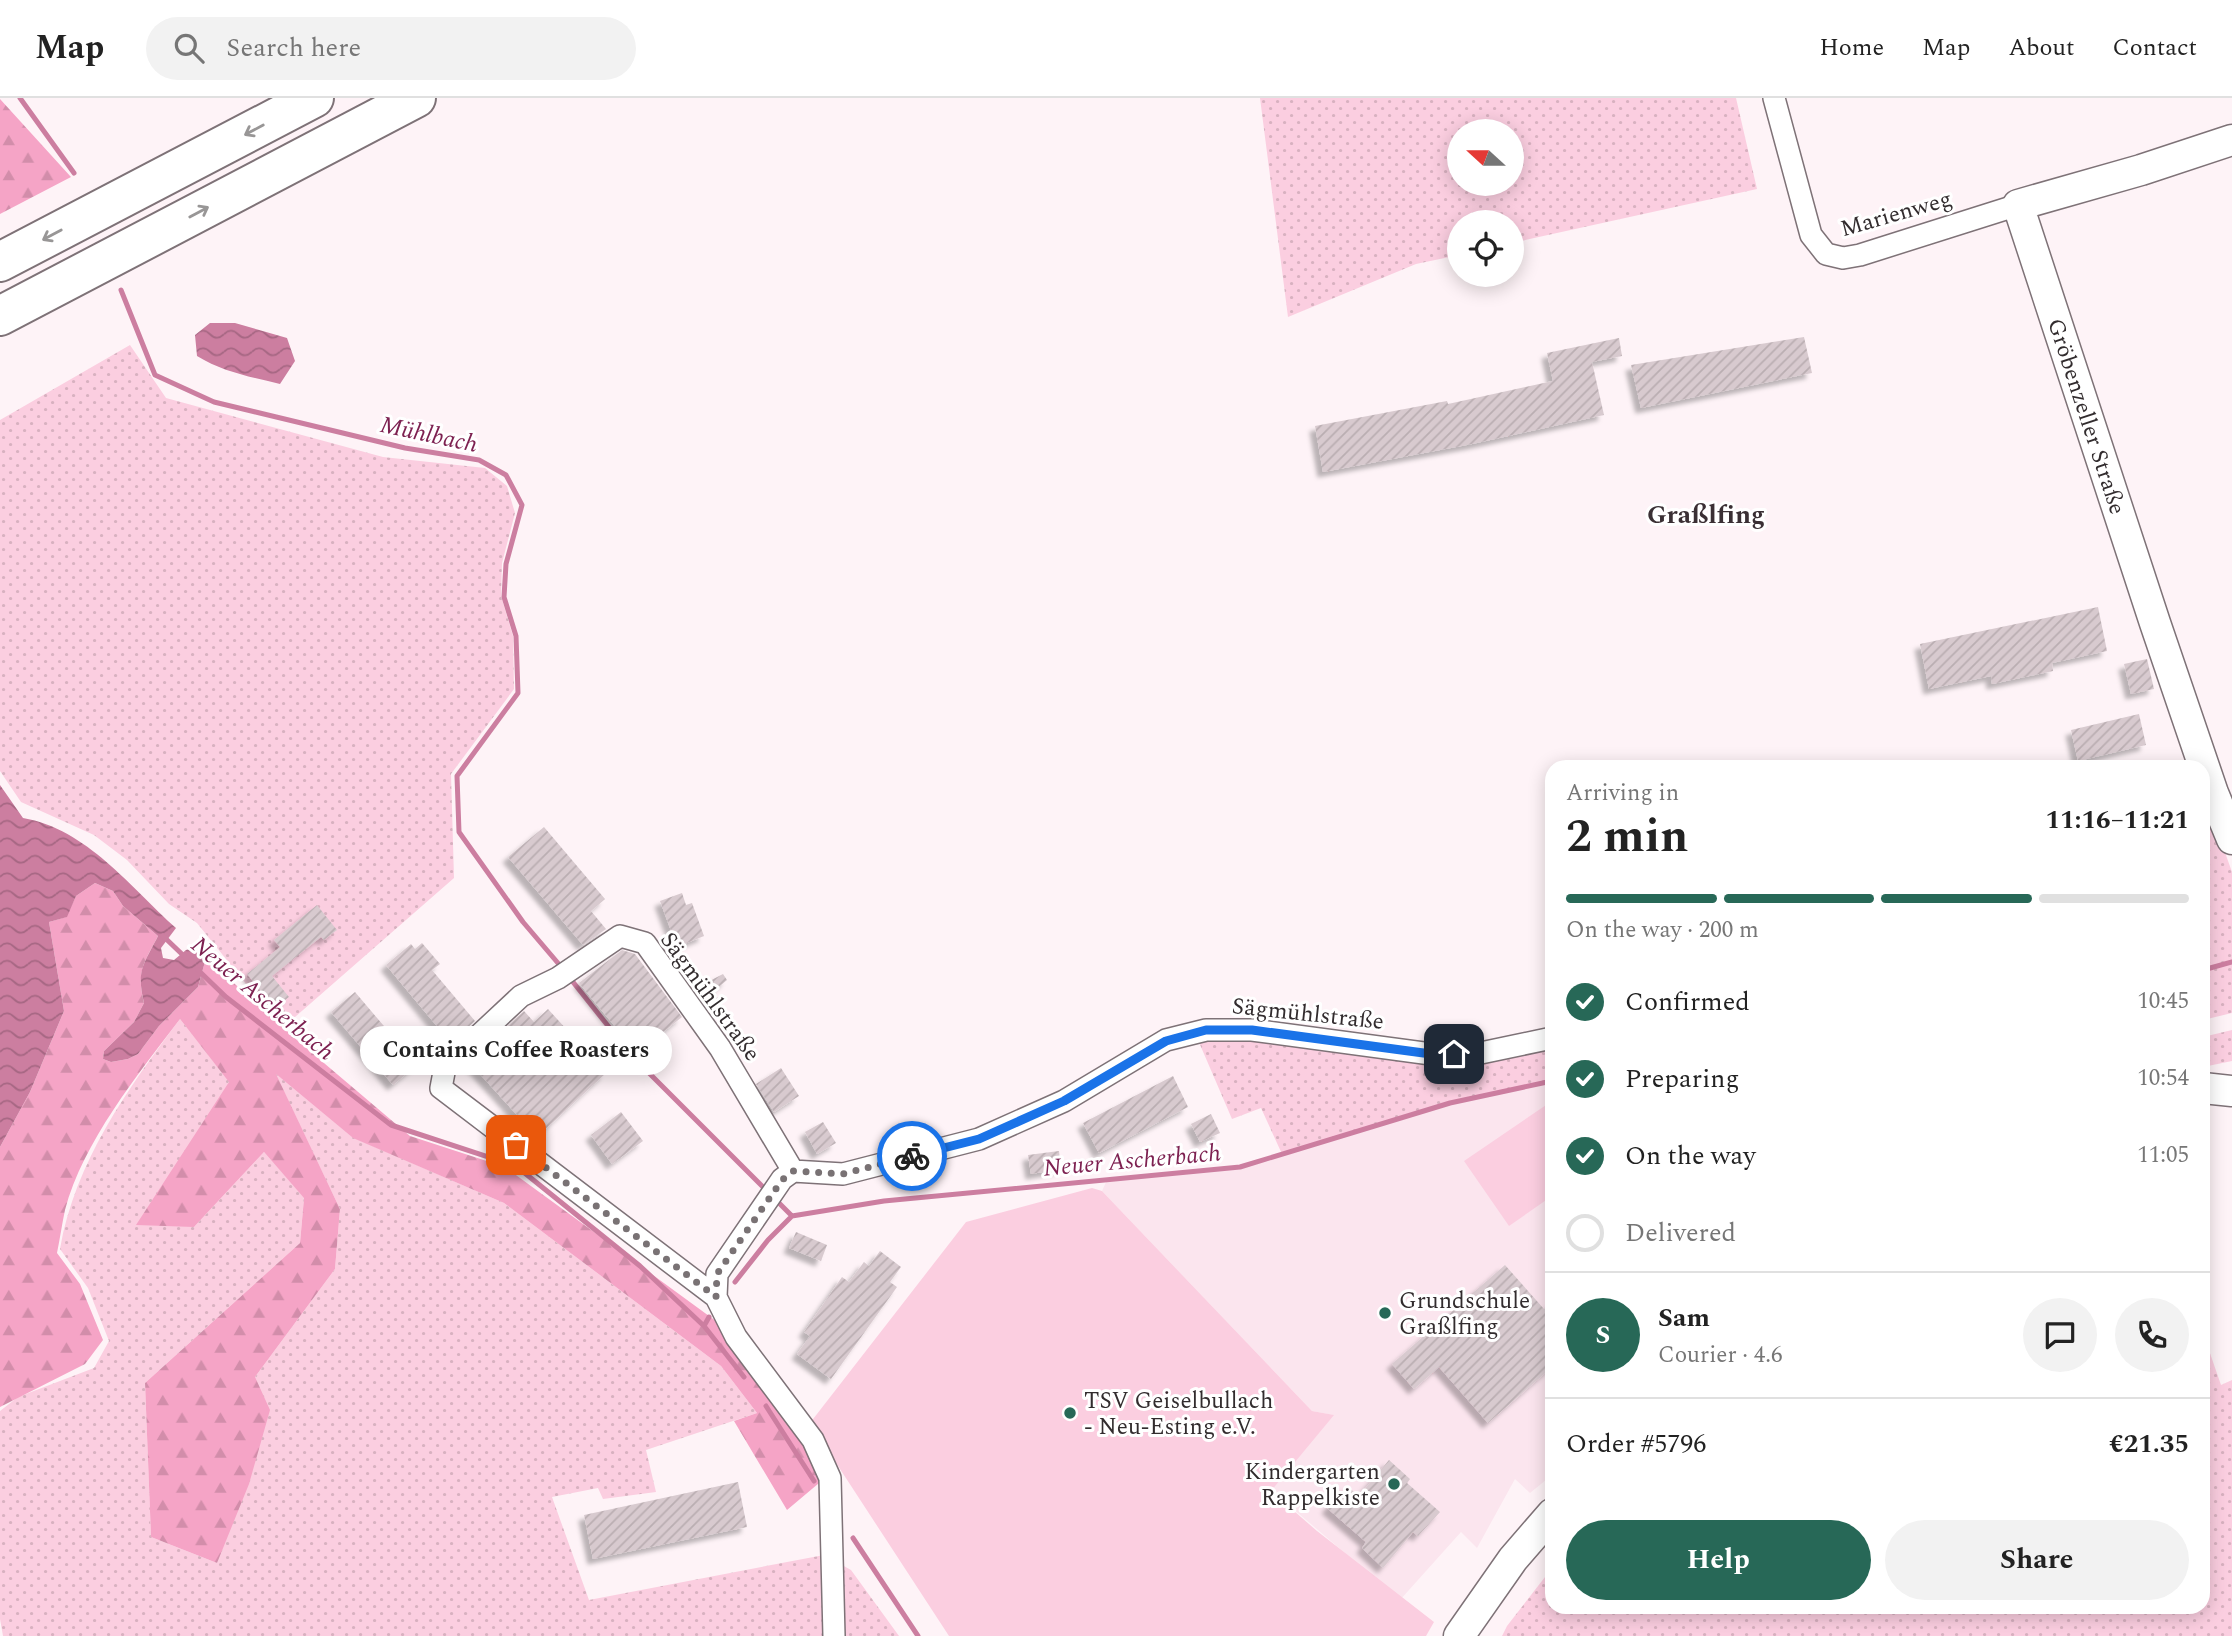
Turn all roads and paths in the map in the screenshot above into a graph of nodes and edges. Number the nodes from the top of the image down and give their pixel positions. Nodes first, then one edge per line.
1 (314, 98) edge
2 (416, 98) edge
3 (1774, 98) edge
4 (2232, 140) edge
5 (2018, 205) junction
6 (0, 262) edge
7 (0, 316) edge
8 (2202, 760) edge
9 (2210, 784) edge
10 (2232, 839) edge
11 (1545, 1039) edge
12 (2210, 1089) edge
13 (2232, 1091) edge
14 (787, 1175) junction
15 (716, 1297) junction
16 (1545, 1522) edge
17 (1545, 1550) edge
18 (834, 1636) edge
19 (1459, 1636) edge
20 (1479, 1636) edge

1 -> 6 highway
7 -> 2 highway
3 - 5 street, Marienweg
4 - 5 street
5 - 8 street, Gröbenzeller Straße
9 - 10 street, Gröbenzeller Straße
11 - 14 street, Sägmühlstraße
12 - 13 street
14 - 15 street
14 - 15 street, Sägmühlstraße
15 - 18 street, Sägmühlstraße
16 - 19 street
17 - 20 street

